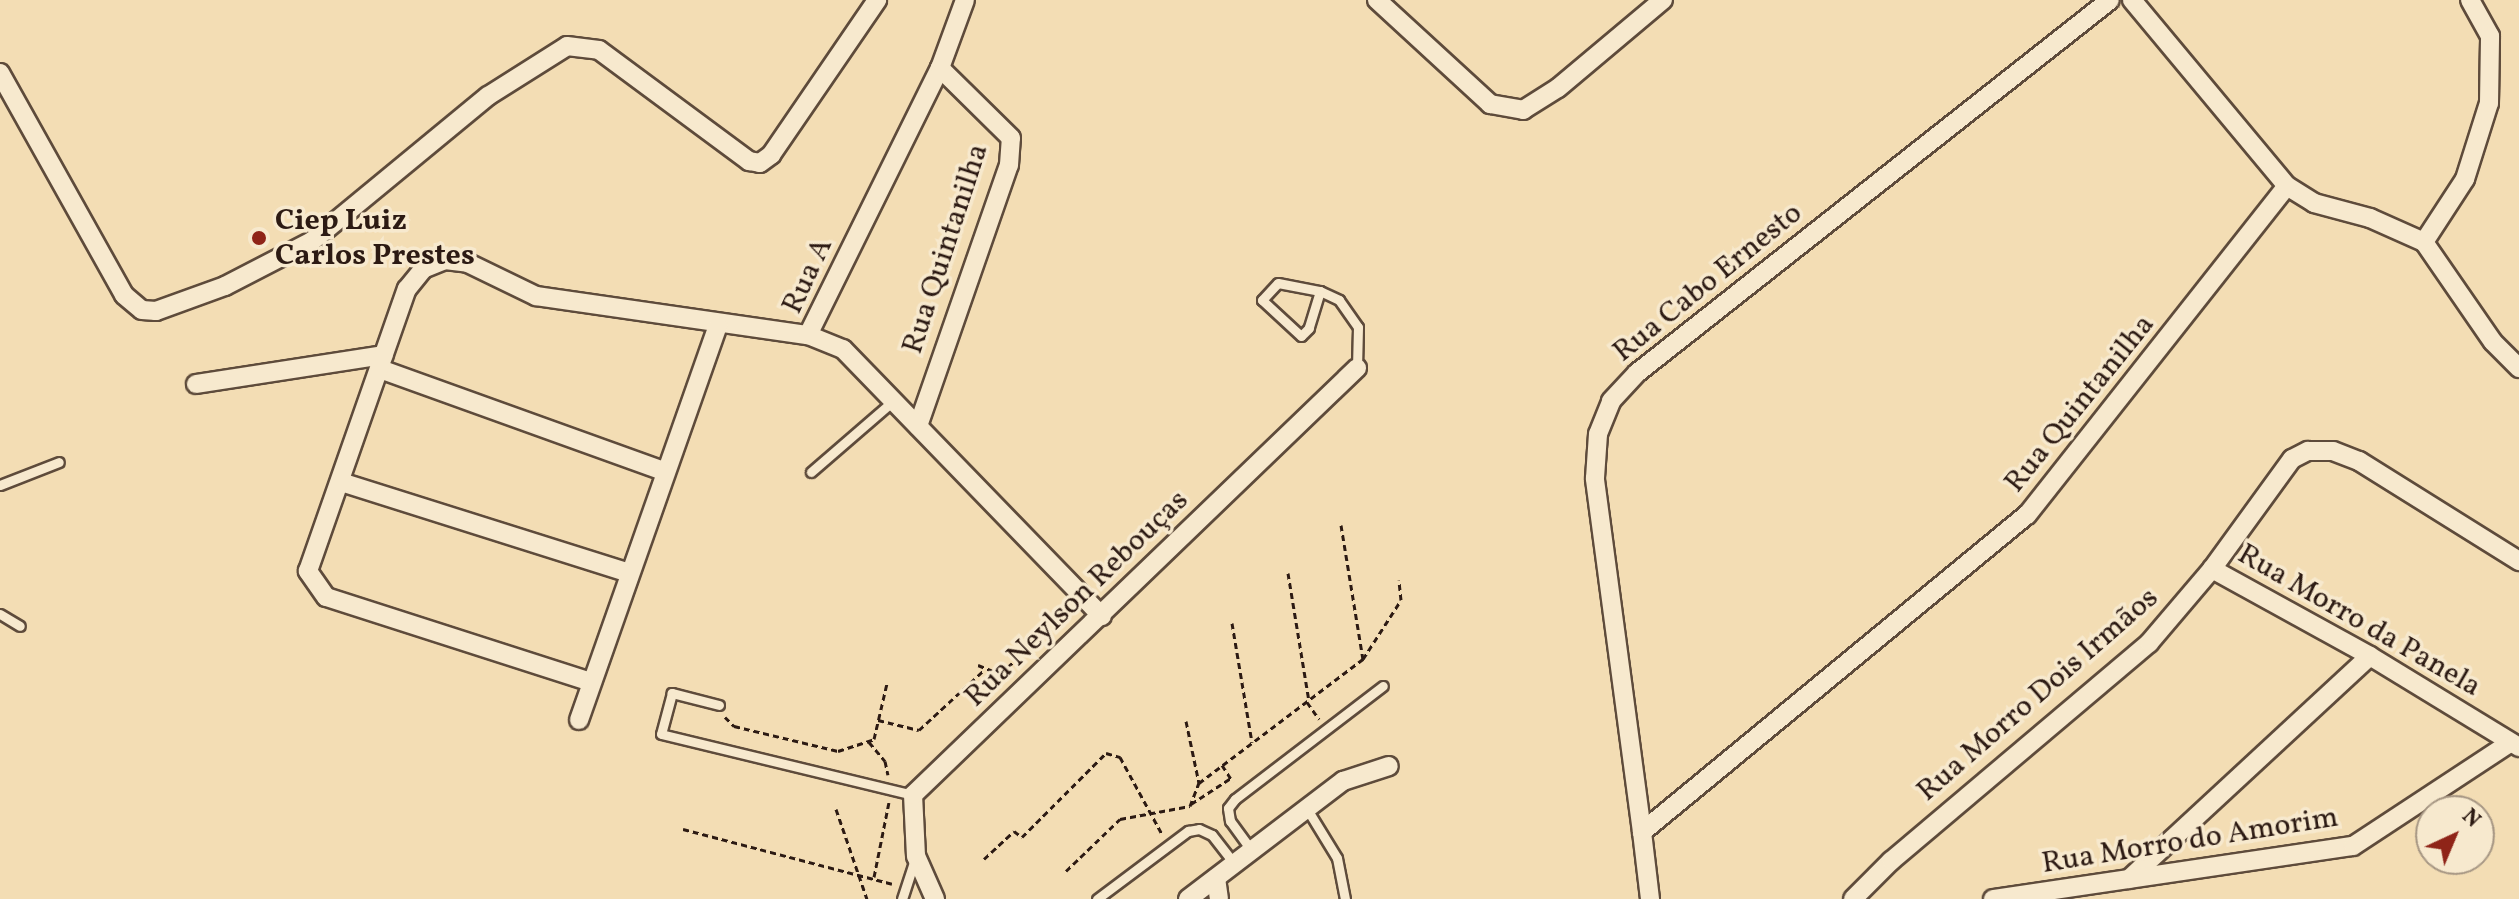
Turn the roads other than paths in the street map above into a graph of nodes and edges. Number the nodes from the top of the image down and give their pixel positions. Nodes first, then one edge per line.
1 (877, 0) edge
2 (965, 0) edge
3 (1377, 0) edge
4 (1663, 0) edge
5 (2110, 0) edge
6 (2132, 0) edge
7 (2470, 0) edge
8 (940, 68) junction
9 (0, 73) edge
10 (2287, 186) junction
11 (2424, 242) junction
12 (1320, 291) junction
13 (718, 326) junction
14 (808, 335) junction
15 (382, 362) junction
16 (1357, 368) joint
17 (2519, 368) edge
18 (196, 384) dead end
19 (894, 400) junction
20 (918, 426) junction
21 (59, 462) dead end
22 (664, 471) junction
23 (811, 472) dead end
24 (341, 482) junction
25 (0, 485) edge
26 (2519, 561) edge
27 (2212, 569) junction
28 (629, 573) junction
29 (0, 614) edge
30 (1102, 616) junction
31 (20, 626) dead end
32 (2370, 656) junction
33 (591, 682) junction
34 (1383, 686) dead end
35 (719, 705) road end
36 (579, 720) dead end
37 (2515, 745) edge
38 (1389, 766) dead end
39 (913, 795) junction
40 (1307, 809) junction
41 (1642, 832) junction
42 (1252, 851) junction
43 (916, 856) junction
44 (1235, 864) junction
45 (1216, 878) junction
46 (2128, 880) junction
47 (903, 894) edge
48 (2063, 894) edge
49 (935, 899) edge
50 (1097, 899) edge
51 (1188, 899) edge
52 (1219, 899) edge
53 (1345, 899) edge
54 (1650, 899) edge
55 (1853, 899) edge
56 (1993, 899) edge

1 - 9 street
2 - 8 street, Rua A
3 - 4 street
5 - 41 street, Rua Cabo Ernesto
6 - 10 street
7 - 11 street
8 - 14 street, Rua A
8 - 20 street, Rua Quintanilha
10 - 11 street
10 - 41 street, Rua Quintanilha
11 - 17 street
12 - 12 lane
12 - 16 lane
13 - 14 street
13 - 15 street
13 - 22 street
14 - 19 street, Rua A
15 - 18 street
15 - 22 street
15 - 24 street
16 - 30 street, Rua Neylson Rebouças
19 - 20 street, Rua A
19 - 23 lane
20 - 30 street, Rua A
21 - 25 lane
22 - 28 street
24 - 28 street
24 - 33 street
26 - 27 street, Rua Morro Dois Irmãos
27 - 32 street, Rua Morro da Panela
27 - 55 street, Rua Morro Dois Irmãos
28 - 33 street
29 - 31 lane
30 - 39 street, Rua Neylson Rebouças
32 - 37 street, Rua Morro da Panela
32 - 46 street
33 - 36 street
34 - 42 lane
35 - 39 lane
37 - 46 street, Rua Morro do Amorim
38 - 40 street
39 - 43 street
40 - 42 street
40 - 53 lane
41 - 54 street
42 - 44 street
43 - 47 lane
43 - 49 street
44 - 45 street
44 - 50 lane
45 - 51 street
45 - 52 street
46 - 48 street, Rua Morro do Amorim
48 - 56 street, Rua Morro do Amorim

